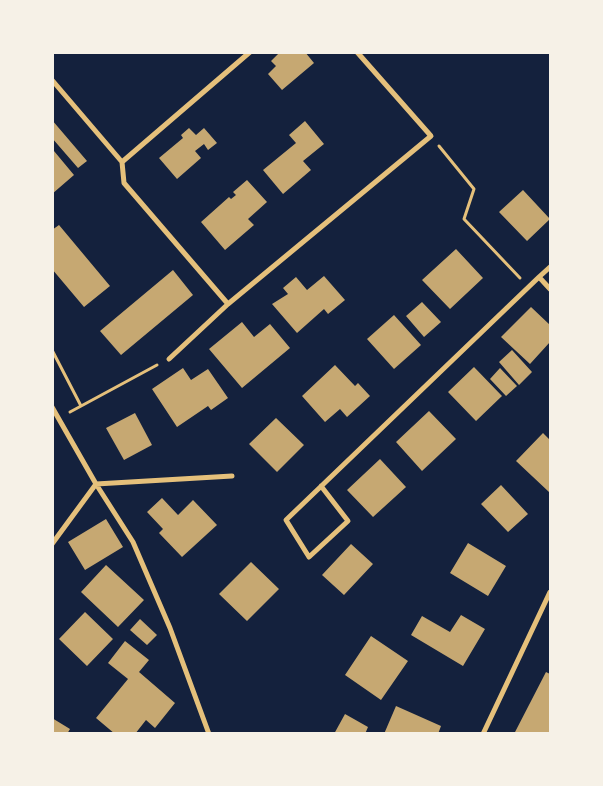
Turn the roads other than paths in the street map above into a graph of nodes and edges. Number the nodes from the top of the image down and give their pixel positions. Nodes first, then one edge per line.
1 (250, 52) edge
2 (358, 52) edge
3 (52, 80) edge
4 (122, 162) junction
5 (550, 267) edge
6 (539, 277) junction
7 (550, 290) edge
8 (228, 304) junction
9 (169, 359) road end
10 (52, 407) edge
11 (232, 476) dead end
12 (96, 484) junction
13 (321, 486) junction
14 (52, 544) edge
15 (550, 592) edge
16 (209, 734) edge
17 (483, 734) edge

1 - 4 street
2 - 8 street
3 - 4 street
4 - 8 street
5 - 6 street
6 - 7 street
6 - 13 street
8 - 9 street
10 - 12 street
11 - 12 street
12 - 14 street
12 - 16 street
13 - 13 street
15 - 17 street

